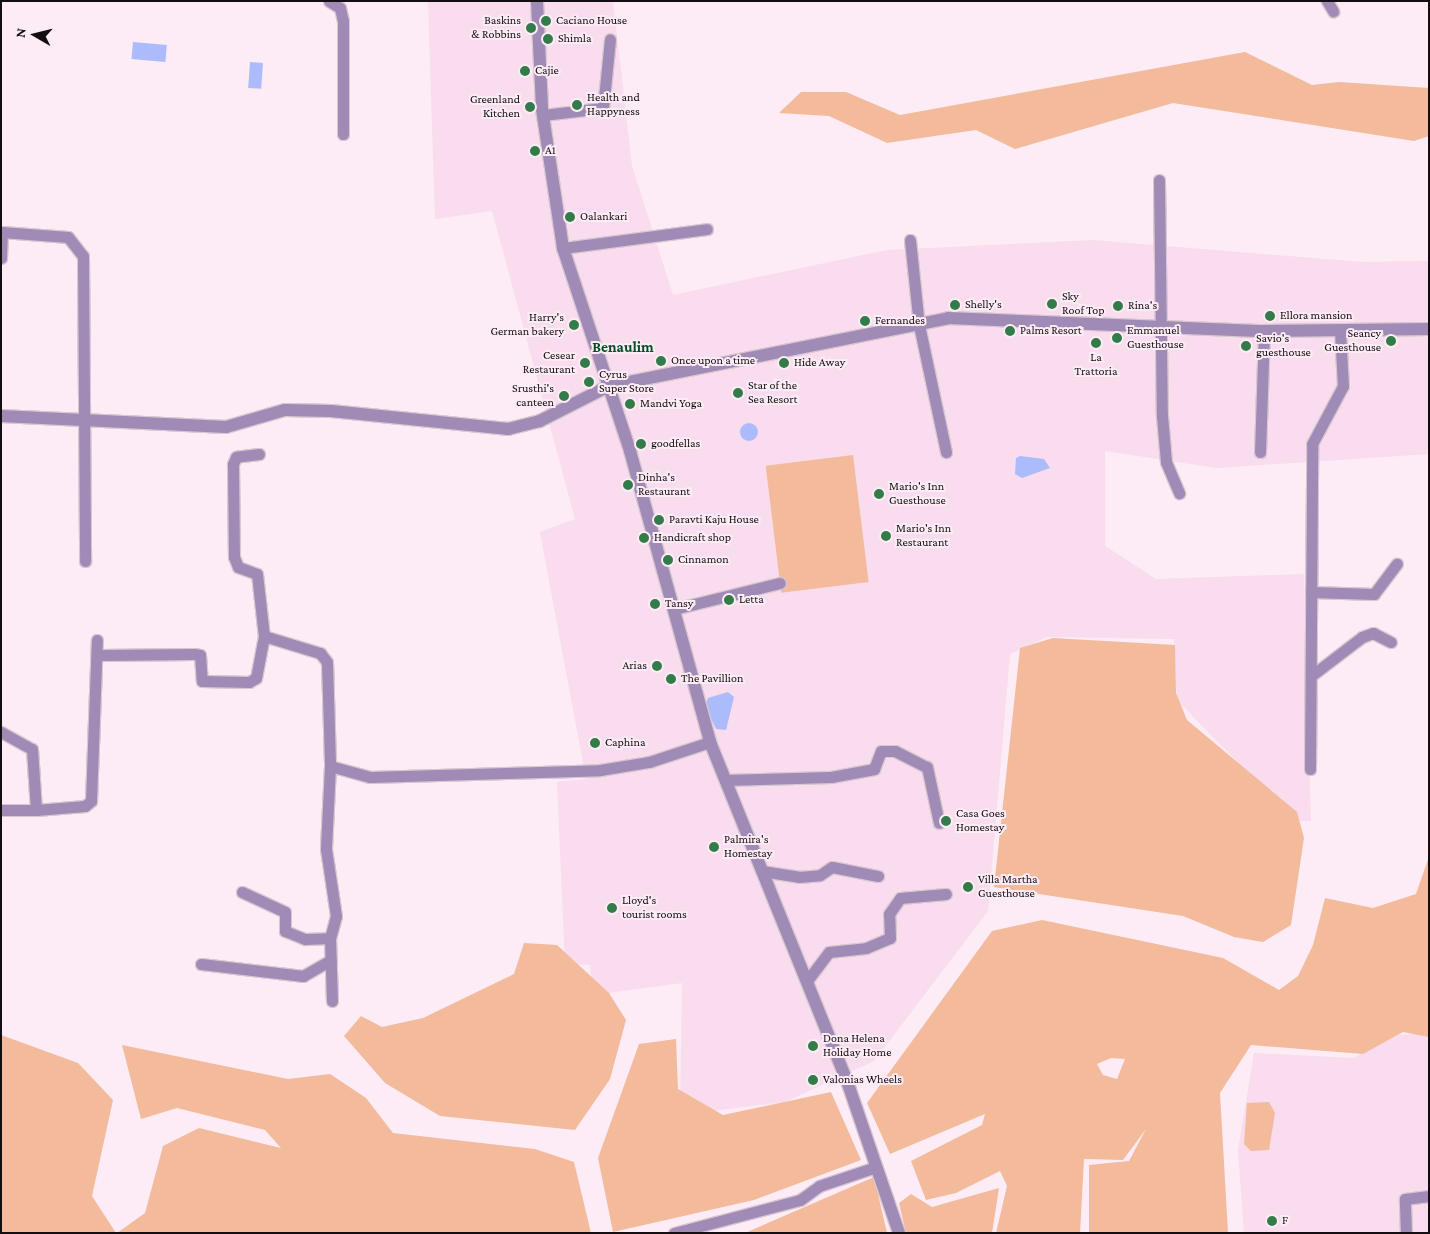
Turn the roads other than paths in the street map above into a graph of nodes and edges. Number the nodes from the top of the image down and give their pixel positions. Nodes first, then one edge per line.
1 (329, 1) edge
2 (537, 1) edge
3 (610, 39) dead end
4 (543, 115) junction
5 (343, 134) dead end
6 (1159, 180) dead end
7 (707, 228) dead end
8 (910, 240) dead end
9 (563, 248) junction
10 (1, 258) edge
11 (919, 325) junction
12 (1161, 326) junction
13 (1429, 329) edge
14 (1264, 331) junction
15 (1340, 331) junction
16 (609, 386) junction
17 (1, 416) edge
18 (86, 420) junction
19 (946, 452) dead end
20 (1260, 452) dead end
21 (259, 454) dead end
22 (1179, 493) dead end
23 (85, 561) dead end
24 (1397, 564) dead end
25 (780, 583) dead end
26 (1311, 592) junction
27 (674, 609) junction
28 (264, 636) junction
29 (97, 640) dead end
30 (1391, 642) dead end
31 (100, 655) junction
32 (1311, 676) junction
33 (1, 732) edge
34 (710, 742) junction
35 (330, 766) junction
36 (1310, 769) dead end
37 (725, 780) junction
38 (1, 810) edge
39 (36, 810) junction
40 (939, 823) dead end
41 (762, 871) junction
42 (878, 876) dead end
43 (242, 892) dead end
44 (946, 894) dead end
45 (330, 938) junction
46 (331, 960) junction
47 (201, 964) dead end
48 (806, 981) junction
49 (332, 1001) dead end
50 (876, 1167) junction
51 (1429, 1196) edge
52 (674, 1233) edge
53 (899, 1233) edge
54 (1406, 1233) edge

1 - 5 street
2 - 4 street
3 - 4 street
4 - 9 street
6 - 12 street
7 - 9 street
8 - 11 street
9 - 16 street
10 - 18 street
11 - 12 street
11 - 16 street
11 - 19 street
12 - 14 street
12 - 22 street
13 - 15 street
14 - 15 street
14 - 20 street
15 - 26 street
16 - 18 street
16 - 27 street
17 - 18 street
18 - 23 street
21 - 28 street
24 - 26 street
25 - 27 street
26 - 32 street
27 - 34 street
28 - 31 street
28 - 35 street
29 - 31 street
30 - 32 street
31 - 39 street
32 - 36 street
33 - 39 street
34 - 35 street
34 - 37 street
35 - 45 street
37 - 40 street
37 - 41 street
38 - 39 street
41 - 42 street
41 - 48 street
43 - 45 street
44 - 48 street
45 - 46 street
46 - 47 street
46 - 49 street
48 - 50 street
50 - 52 street
50 - 53 street
51 - 54 street

